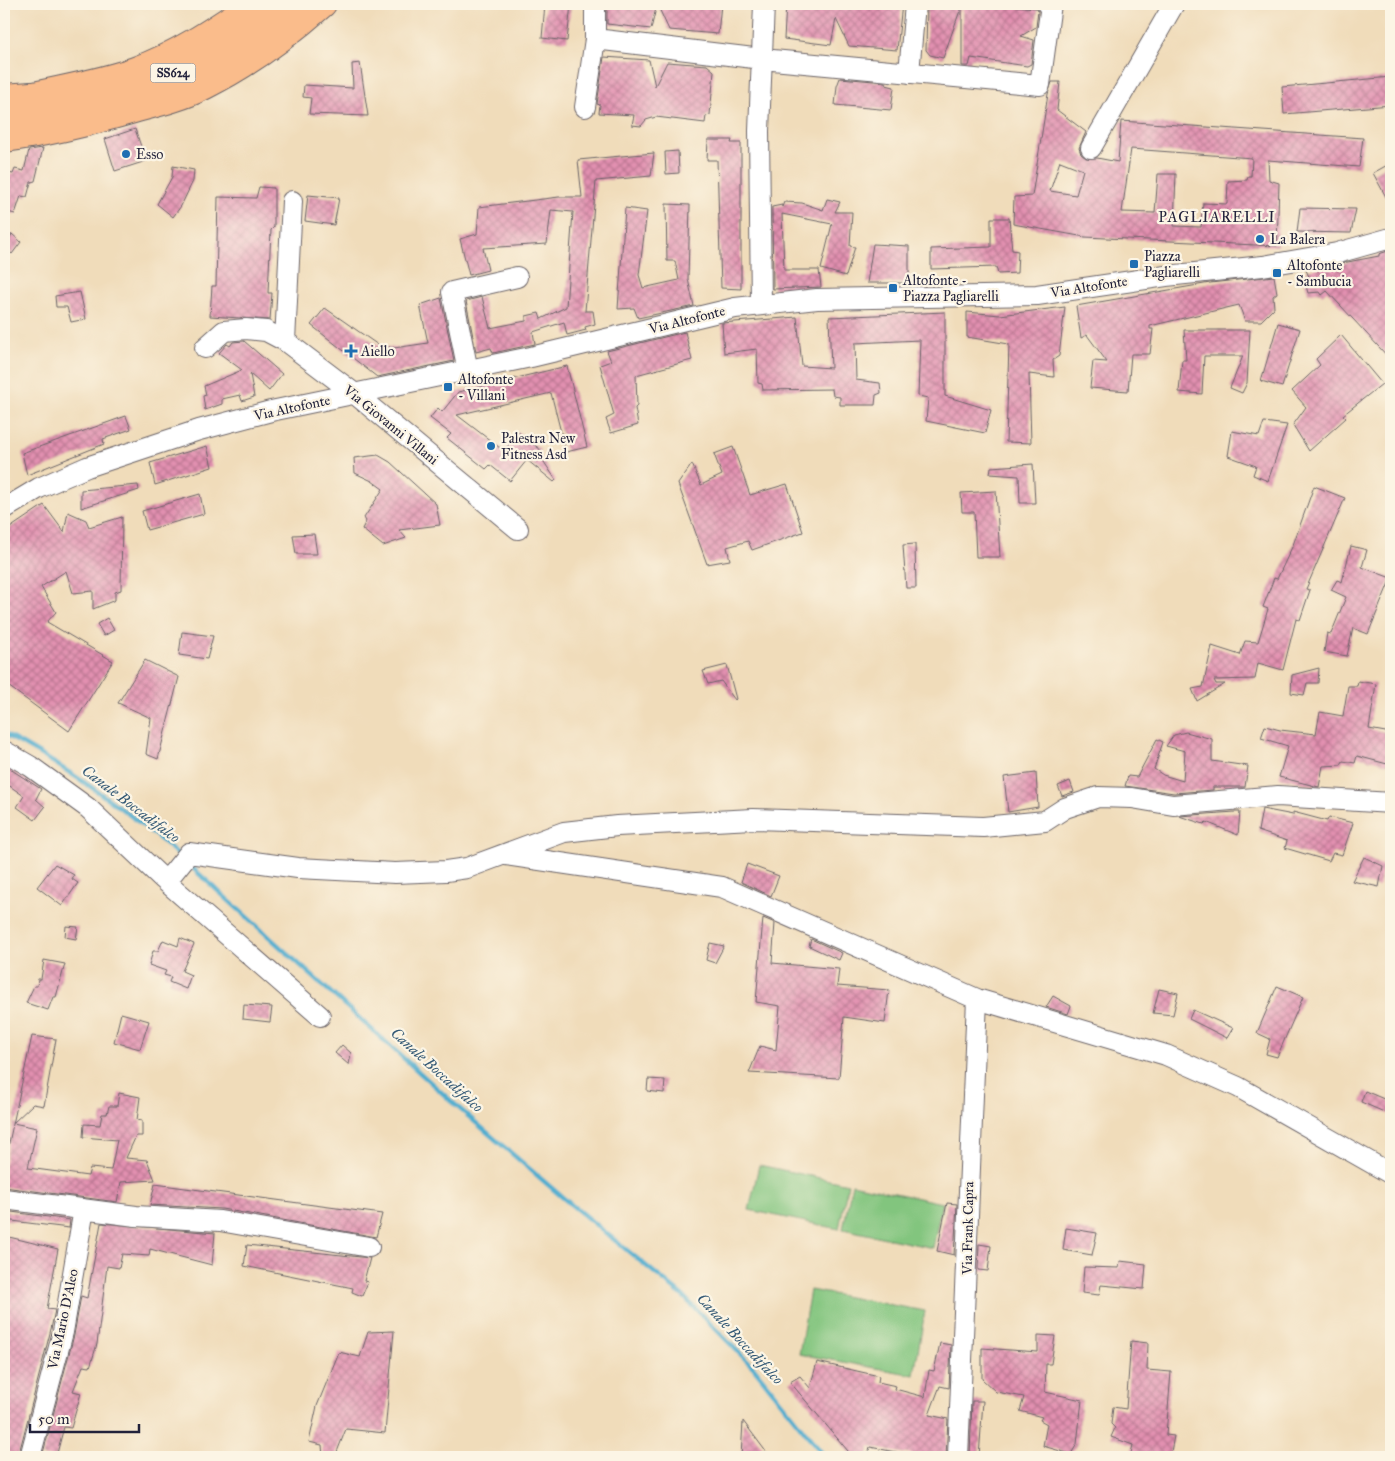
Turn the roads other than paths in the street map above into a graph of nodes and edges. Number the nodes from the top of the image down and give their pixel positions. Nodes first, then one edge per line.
1 (252, 4) edge
2 (323, 4) edge
3 (595, 4) edge
4 (764, 4) edge
5 (915, 4) edge
6 (1048, 4) edge
7 (1174, 4) edge
8 (286, 5) edge
9 (595, 39) junction
10 (762, 59) junction
11 (909, 73) junction
12 (4, 97) edge
13 (174, 99) junction
14 (38, 104) junction
15 (585, 107) dead end
16 (4, 114) edge
17 (4, 121) edge
18 (4, 139) edge
19 (1091, 148) dead end
20 (292, 200) dead end
21 (1391, 238) edge
22 (517, 277) dead end
23 (761, 304) junction
24 (286, 341) junction
25 (206, 348) dead end
26 (468, 371) junction
27 (355, 394) junction
28 (4, 509) edge
29 (518, 529) dead end
30 (4, 751) edge
31 (1391, 803) edge
32 (506, 855) junction
33 (177, 866) junction
34 (977, 999) junction
35 (320, 1016) dead end
36 (1391, 1174) edge
37 (4, 1199) edge
38 (84, 1209) junction
39 (369, 1247) dead end
40 (30, 1457) edge
41 (958, 1457) edge

1 - 14 main road
2 - 13 main road
3 - 9 street
4 - 10 street
5 - 11 street
6 - 11 street
7 - 19 street
8 - 13 main road
8 - 14 main road, SS624
9 - 10 street
9 - 15 street
10 - 11 street
10 - 23 street
12 - 14 main road
13 - 18 main road
14 - 16 main road, SS624
14 - 17 main road, SS624
20 - 24 street
21 - 23 street, Via Altofonte
22 - 26 street
23 - 26 street, Via Altofonte
24 - 25 street, Via Giovanni Villani
24 - 27 street, Via Giovanni Villani
26 - 27 street, Via Altofonte
27 - 28 street, Via Altofonte
27 - 29 street, Via Giovanni Villani
30 - 33 street
31 - 32 street
32 - 33 street
32 - 34 street
33 - 35 street
34 - 36 street
34 - 41 street, Via Frank Capra
37 - 38 street
38 - 39 street
38 - 40 street, Via Mario D'Aleo

